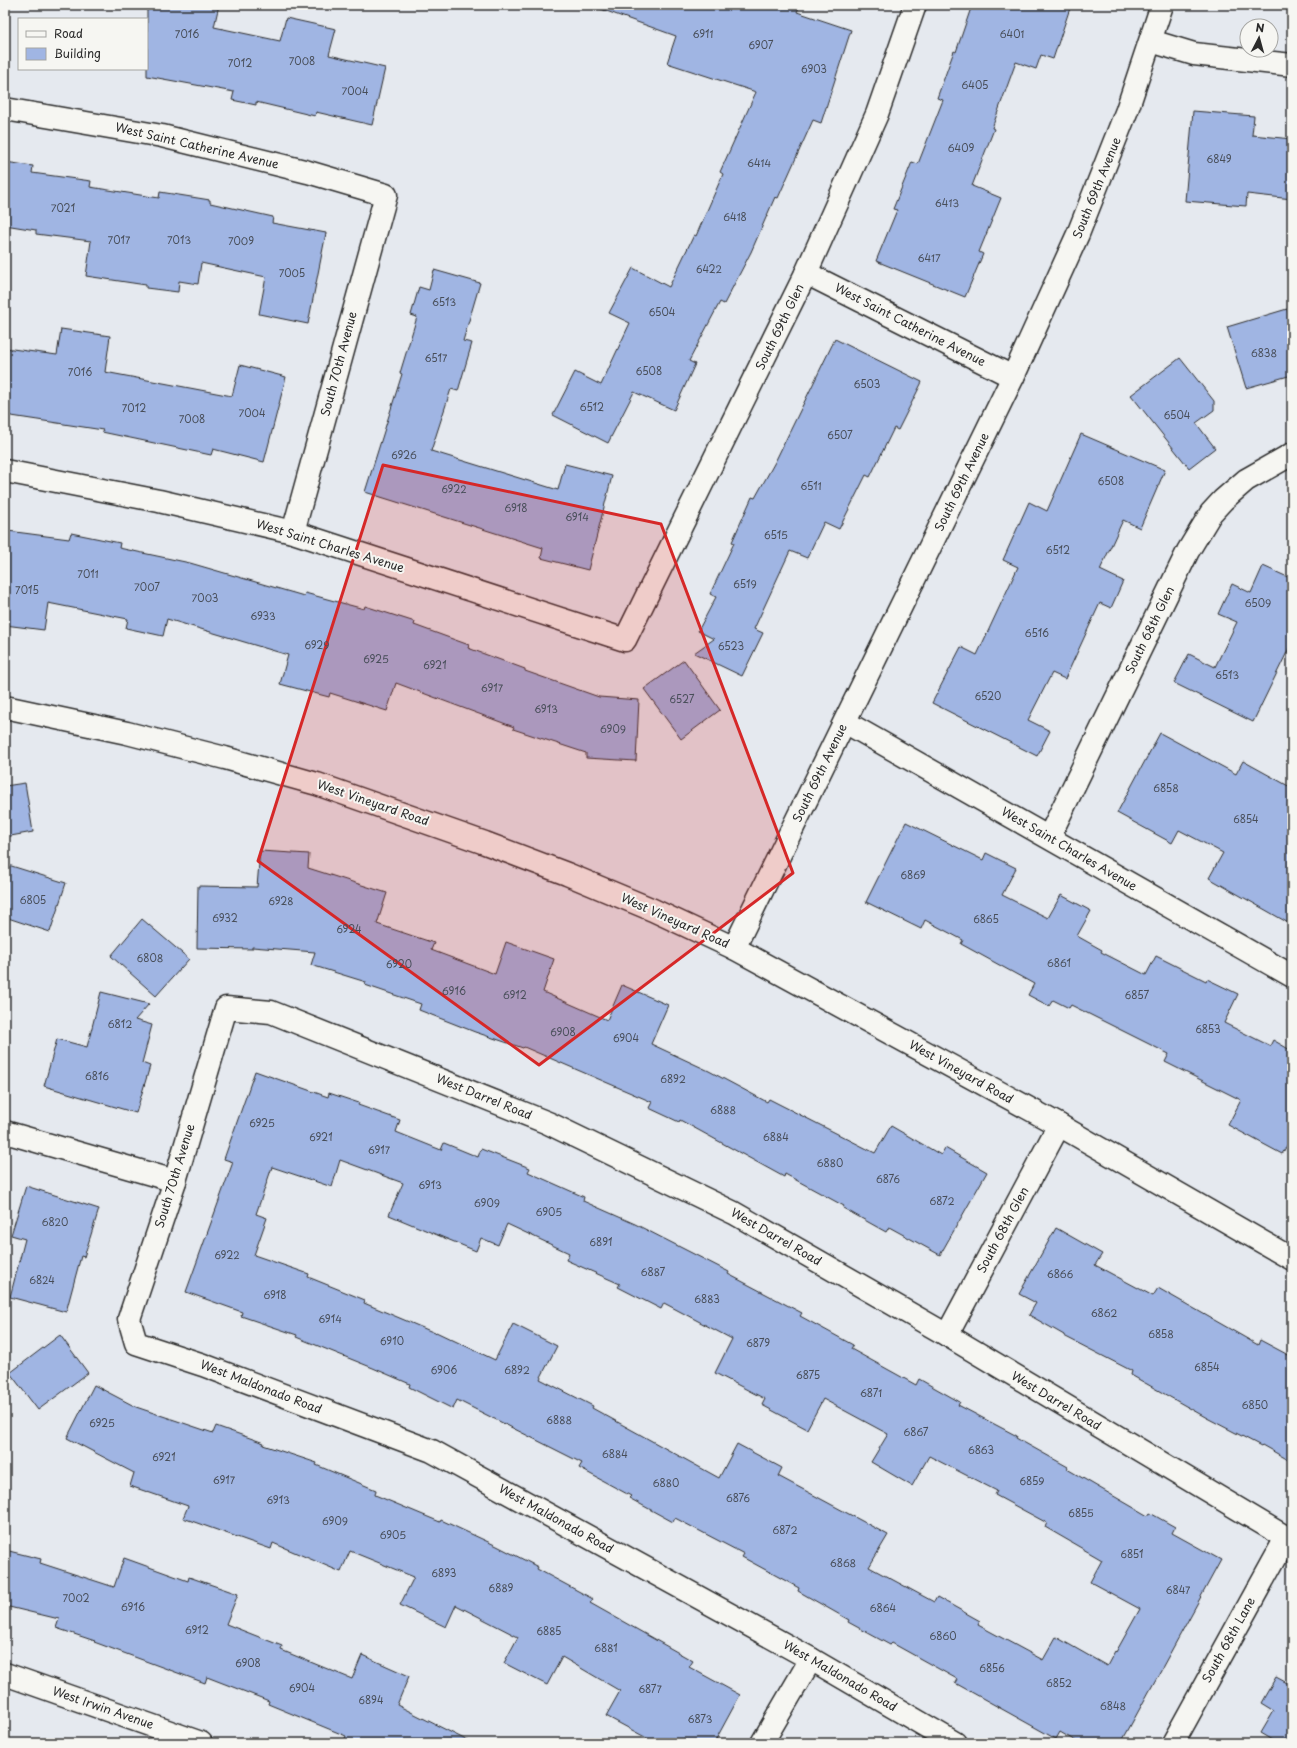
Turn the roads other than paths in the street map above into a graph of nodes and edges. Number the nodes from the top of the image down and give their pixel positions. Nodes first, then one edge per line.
1 (915, 5) edge
2 (1162, 5) edge
3 (1151, 41) junction
4 (1292, 65) edge
5 (5, 109) edge
6 (386, 195) joint
7 (806, 273) junction
8 (1013, 377) junction
9 (1290, 455) edge
10 (5, 471) edge
11 (293, 532) junction
12 (625, 640) joint
13 (5, 707) edge
14 (845, 722) junction
15 (1049, 837) junction
16 (734, 948) junction
17 (1292, 976) edge
18 (226, 1008) joint
19 (1059, 1125) junction
20 (5, 1132) edge
21 (175, 1181) junction
22 (1292, 1259) edge
23 (947, 1335) junction
24 (136, 1343) joint
25 (1289, 1539) edge
26 (811, 1659) junction
27 (5, 1674) edge
28 (201, 1743) edge
29 (762, 1743) edge
30 (955, 1743) edge
31 (1173, 1743) edge

1 - 7 street, South 69th Glen
2 - 3 street, South 69th Avenue
3 - 4 street
3 - 8 street, South 69th Avenue
5 - 6 street, West Saint Catherine Avenue
6 - 11 street, South 70th Avenue
7 - 8 street, West Saint Catherine Avenue
7 - 12 street, South 69th Glen
8 - 14 street, South 69th Avenue
9 - 15 street, South 68th Glen
10 - 11 street, West Saint Charles Avenue
11 - 12 street, West Saint Charles Avenue
13 - 16 street, West Vineyard Road
14 - 15 street, West Saint Charles Avenue
14 - 16 street, South 69th Avenue
15 - 17 street, West Saint Charles Avenue
16 - 19 street, West Vineyard Road
18 - 21 street, South 70th Avenue
18 - 23 street, West Darrel Road
19 - 22 street, West Vineyard Road
19 - 23 street, South 68th Glen
20 - 21 street
21 - 24 street, South 70th Avenue
23 - 25 street, West Darrel Road
24 - 26 street, West Maldonado Road
25 - 31 street, South 68th Lane
26 - 29 street
26 - 30 street, West Maldonado Road
27 - 28 street, West Irwin Avenue

